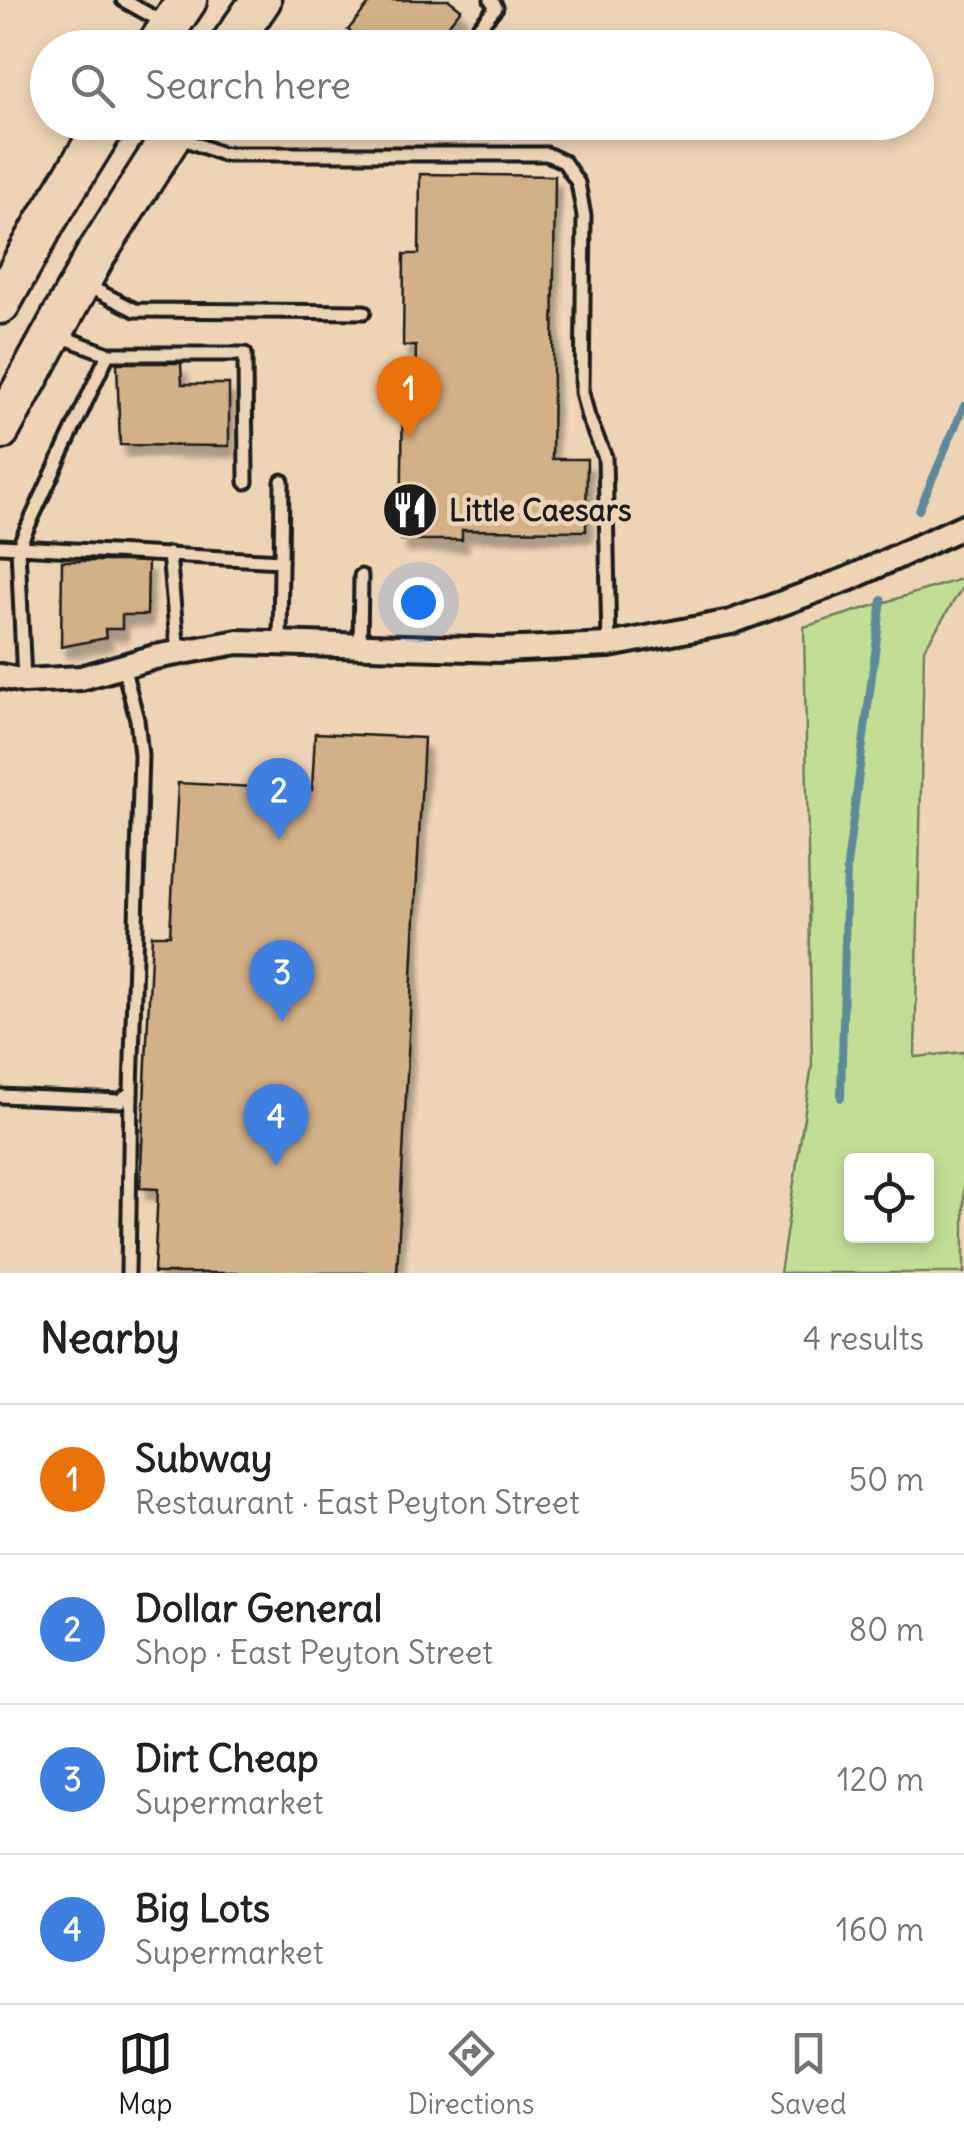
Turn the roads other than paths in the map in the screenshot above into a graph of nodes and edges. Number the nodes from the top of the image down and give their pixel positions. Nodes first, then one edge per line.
1 (123, 0) edge
2 (491, 0) edge
3 (171, 24) edge
4 (477, 30) edge
5 (96, 140) edge
6 (169, 140) edge
7 (197, 140) edge
8 (81, 282) junction
9 (0, 304) edge
10 (364, 312) dead end
11 (52, 334) junction
12 (108, 354) junction
13 (0, 430) edge
14 (246, 482) dead end
15 (282, 482) dead end
16 (964, 526) edge
17 (0, 546) edge
18 (18, 548) junction
19 (168, 554) junction
20 (281, 561) junction
21 (361, 576) dead end
22 (280, 644) junction
23 (610, 645) junction
24 (360, 646) junction
25 (178, 654) junction
26 (123, 666) junction
27 (0, 676) edge
28 (24, 681) junction
29 (131, 1092) junction
30 (0, 1096) edge
31 (128, 1273) edge

1 - 3 lane
2 - 4 lane
5 - 9 main road
6 - 8 main road
7 - 23 lane
8 - 10 lane
8 - 11 main road
11 - 12 lane
11 - 13 main road
12 - 14 lane
12 - 18 lane
15 - 20 lane
16 - 23 street
17 - 18 lane
18 - 19 lane
18 - 28 lane
19 - 20 lane
19 - 25 lane
20 - 22 lane
21 - 24 lane
22 - 24 street
22 - 25 street
23 - 24 street
25 - 26 street
26 - 28 street
26 - 29 lane
27 - 28 street
29 - 30 lane
29 - 31 lane

